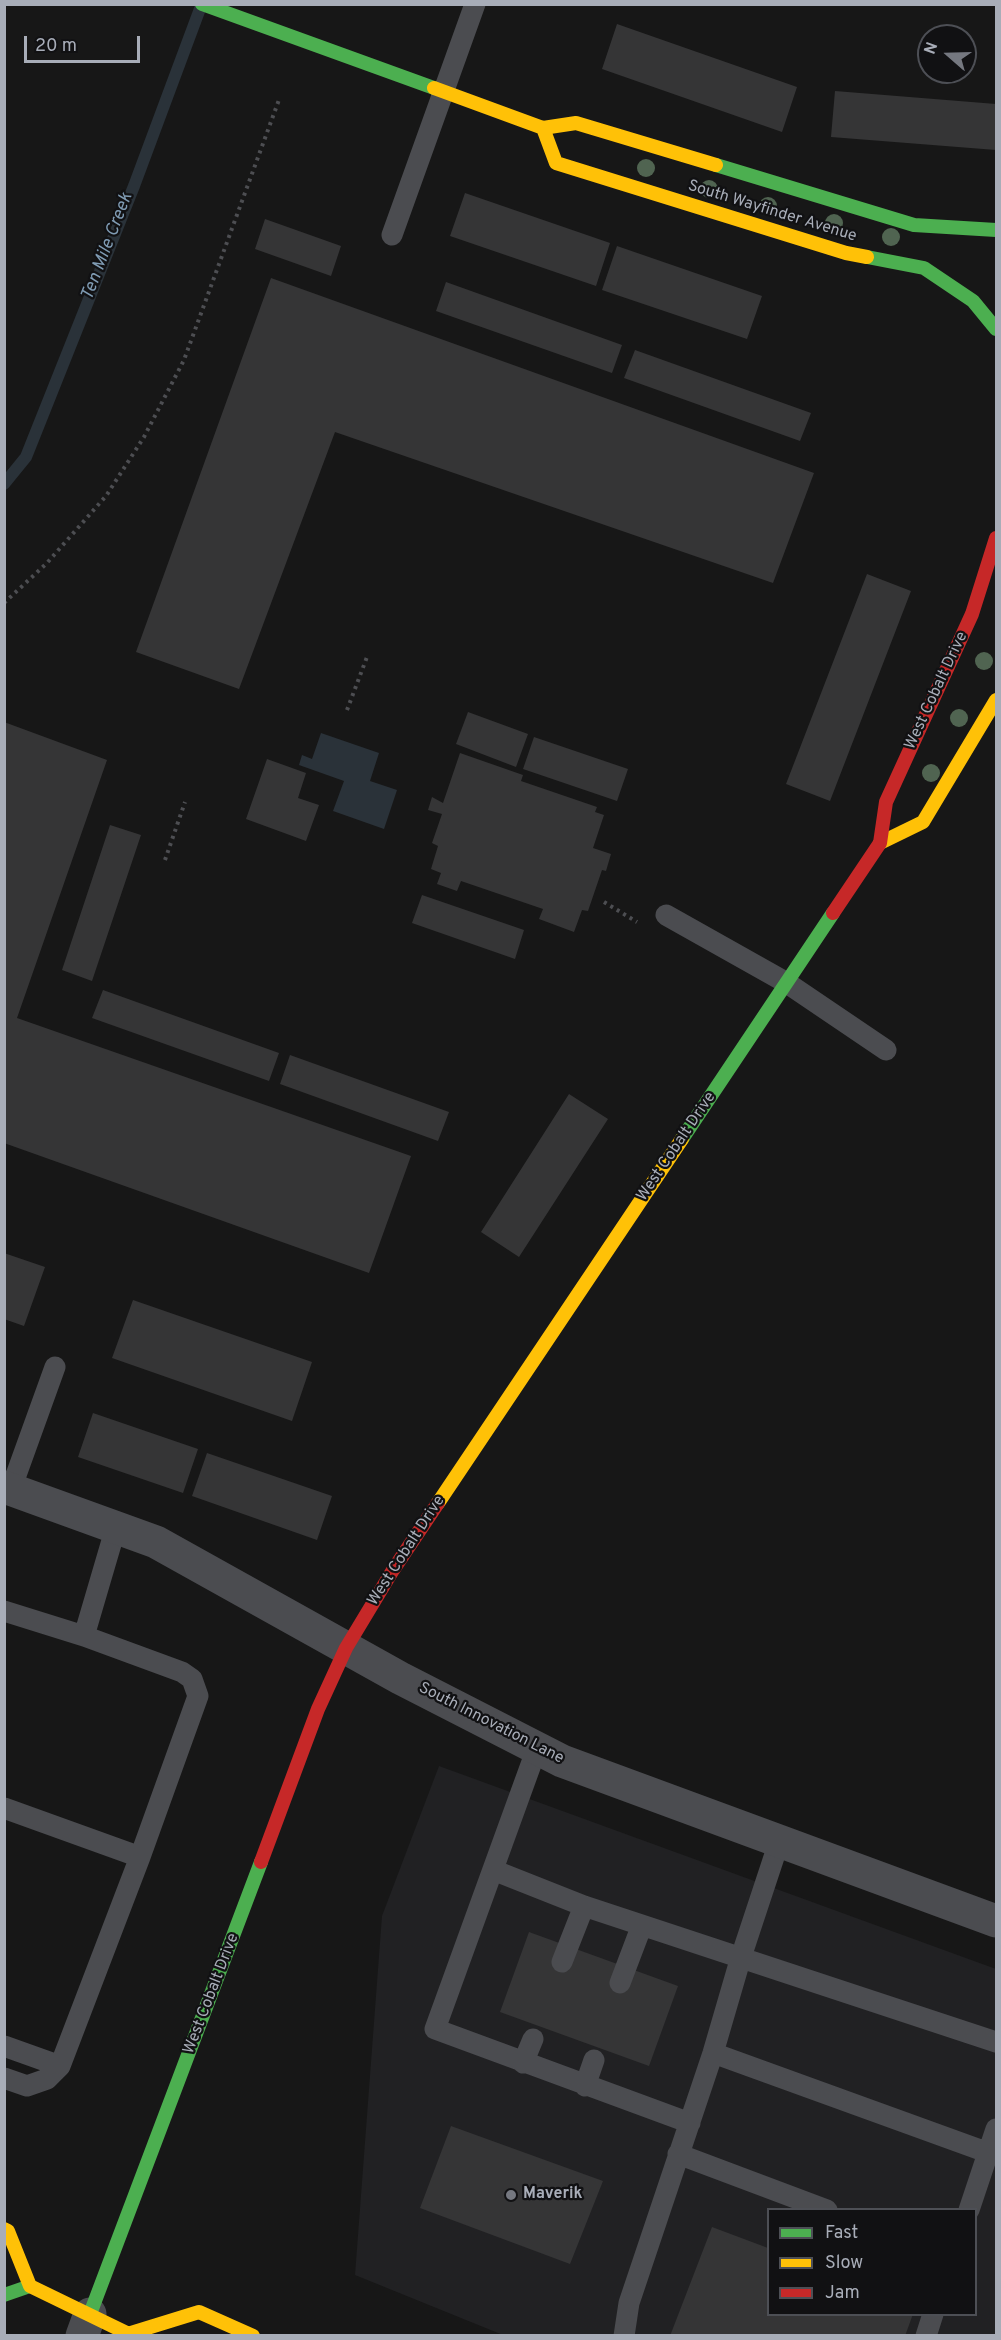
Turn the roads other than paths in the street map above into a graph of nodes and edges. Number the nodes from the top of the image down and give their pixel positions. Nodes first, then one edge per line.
1 (202, 4) edge
2 (475, 4) edge
3 (442, 92) junction
4 (543, 128) junction
5 (996, 230) edge
6 (392, 235) dead end
7 (996, 329) edge
8 (996, 538) edge
9 (996, 700) edge
10 (880, 843) junction
11 (666, 915) dead end
12 (787, 983) junction
13 (886, 1050) dead end
14 (55, 1367) dead end
15 (8, 1488) edge
16 (116, 1527) junction
17 (4, 1611) edge
18 (84, 1636) junction
19 (346, 1648) junction
20 (537, 1748) junction
21 (4, 1808) edge
22 (779, 1842) junction
23 (140, 1857) junction
24 (493, 1870) junction
25 (584, 1906) junction
26 (996, 1922) edge
27 (642, 1925) junction
28 (741, 1957) junction
29 (562, 1962) dead end
30 (620, 1983) dead end
31 (533, 2039) dead end
32 (996, 2042) edge
33 (4, 2046) edge
34 (713, 2053) junction
35 (594, 2060) dead end
36 (523, 2063) junction
37 (60, 2066) junction
38 (4, 2078) edge
39 (585, 2086) junction
40 (690, 2123) junction
41 (996, 2129) edge
42 (989, 2153) junction
43 (678, 2154) junction
44 (822, 2208) edge
45 (970, 2208) edge
46 (4, 2229) edge
47 (30, 2286) junction
48 (4, 2295) edge
49 (932, 2316) edge
50 (86, 2325) edge
51 (132, 2334) edge
52 (253, 2336) edge
53 (624, 2336) edge
54 (926, 2336) edge

1 - 3 street, South Wayfinder Avenue
2 - 3 lane
3 - 4 street, South Wayfinder Avenue
3 - 6 lane
4 - 5 street, South Wayfinder Avenue
4 - 7 street, South Wayfinder Avenue
8 - 10 street, West Cobalt Drive
9 - 10 street
10 - 12 street, West Cobalt Drive
11 - 12 lane
12 - 13 lane
12 - 19 street, West Cobalt Drive
14 - 15 lane
15 - 16 street, South Innovation Lane
16 - 18 lane
16 - 19 street, South Innovation Lane
17 - 18 lane
18 - 23 lane
19 - 20 street, South Innovation Lane
19 - 50 street, West Cobalt Drive
20 - 22 street, South Innovation Lane
20 - 24 lane
21 - 23 lane
22 - 26 street, South Innovation Lane
22 - 28 lane
23 - 37 lane
24 - 25 lane
24 - 36 lane
25 - 27 lane
25 - 29 lane
27 - 28 lane
27 - 30 lane
28 - 32 lane
28 - 34 lane
31 - 36 lane
33 - 37 lane
34 - 40 lane
34 - 42 lane
35 - 39 lane
36 - 39 lane
37 - 38 lane
39 - 40 lane
40 - 43 lane
41 - 42 lane
42 - 45 lane
43 - 44 lane
43 - 53 lane
46 - 47 street
47 - 48 street
47 - 50 street
49 - 54 lane
50 - 51 street
51 - 52 street

